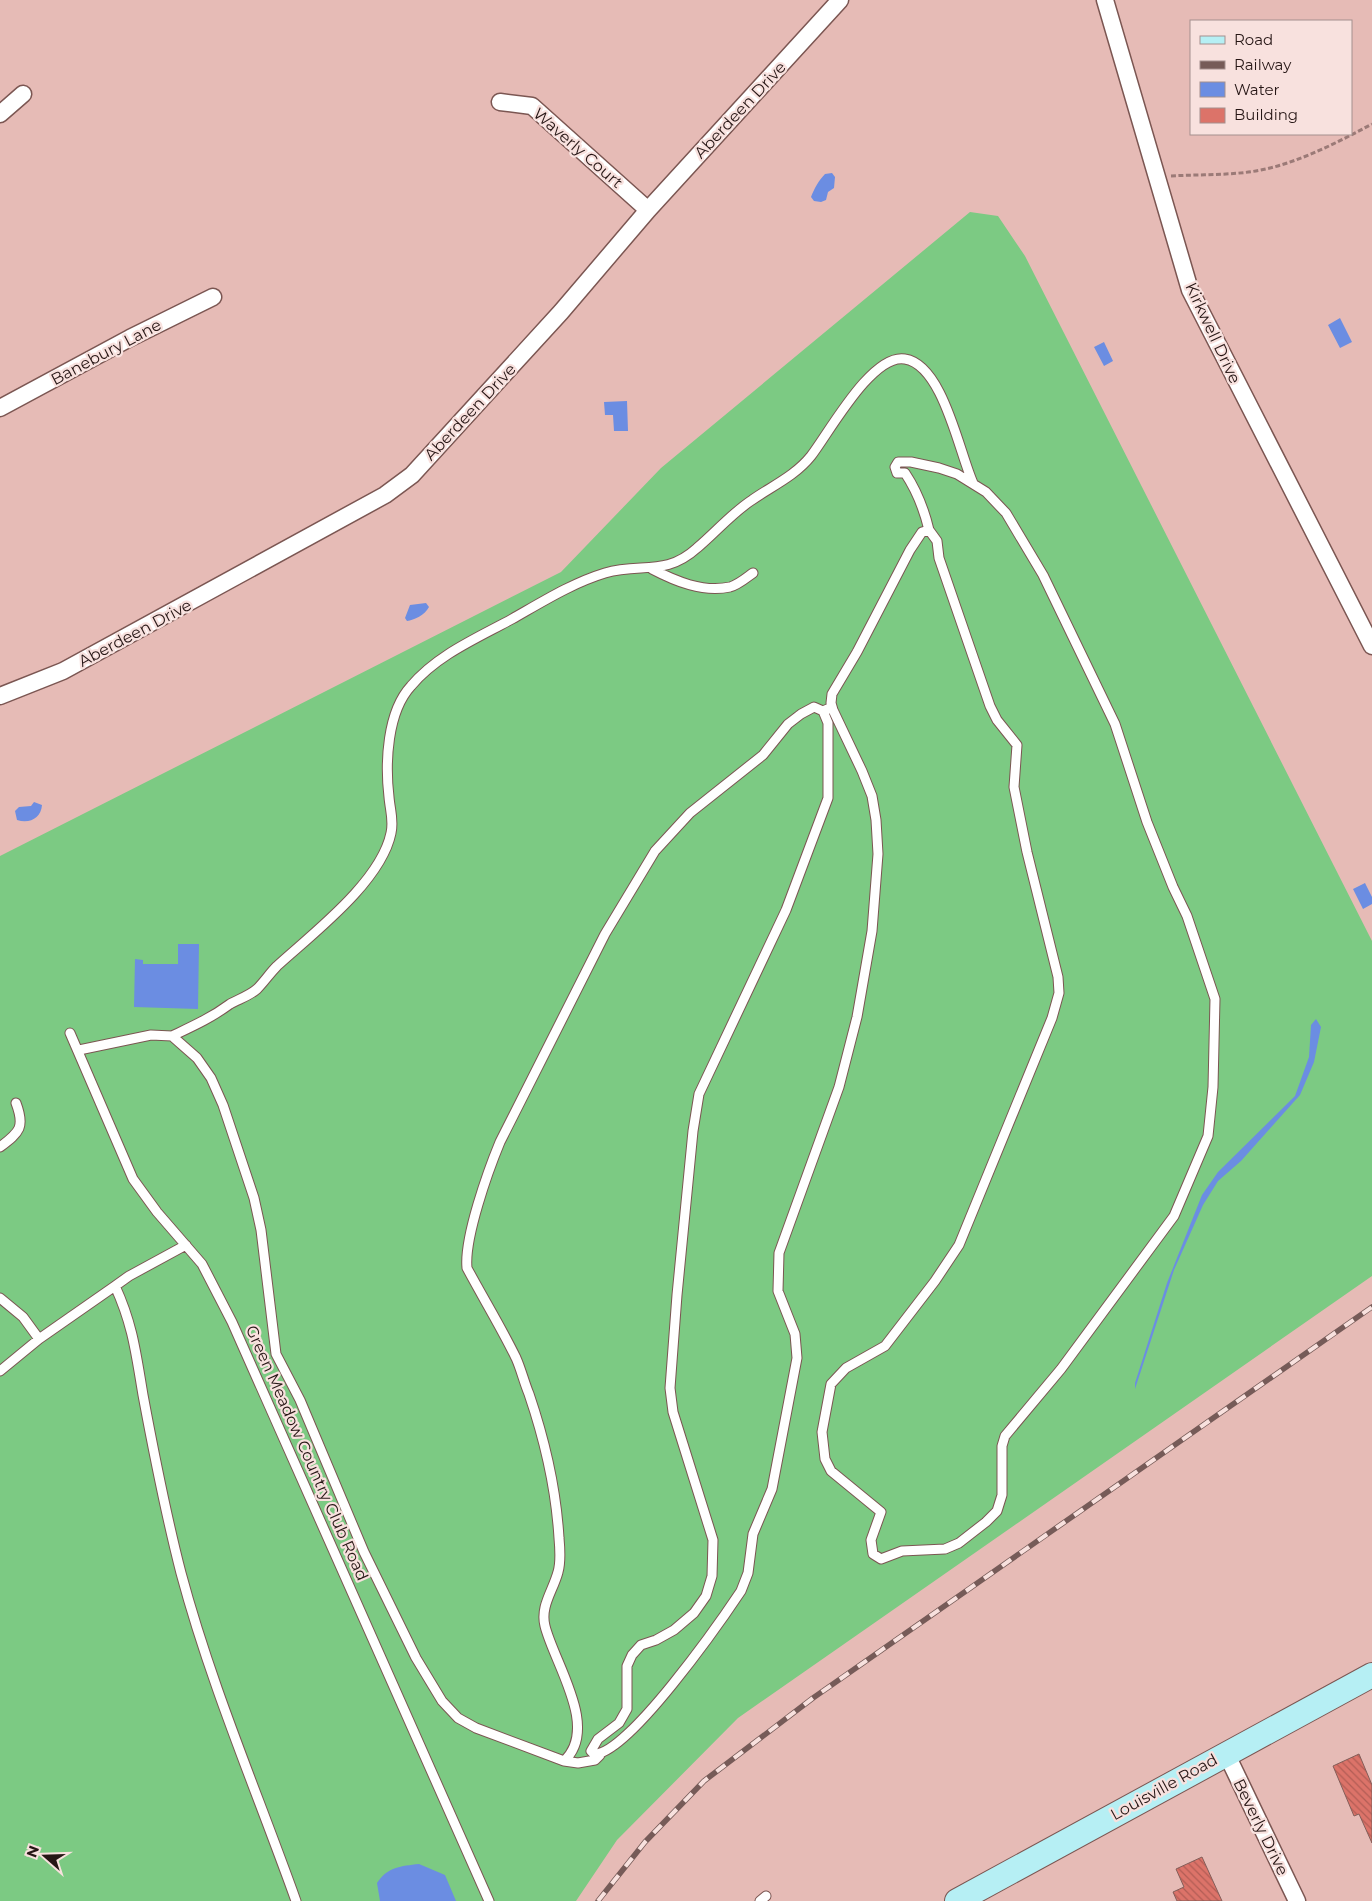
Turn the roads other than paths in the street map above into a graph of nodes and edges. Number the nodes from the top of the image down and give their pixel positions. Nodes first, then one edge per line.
1 (840, 0) edge
2 (1105, 0) edge
3 (23, 94) dead end
4 (500, 102) dead end
5 (0, 114) edge
6 (648, 210) junction
7 (213, 297) dead end
8 (0, 408) edge
9 (973, 483) junction
10 (930, 530) junction
11 (652, 569) junction
12 (753, 573) dead end
13 (1372, 646) edge
14 (0, 696) edge
15 (833, 710) junction
16 (823, 711) junction
17 (70, 1033) dead end
18 (172, 1036) junction
19 (79, 1050) junction
20 (16, 1103) dead end
21 (0, 1147) edge
22 (186, 1245) junction
23 (115, 1286) junction
24 (0, 1298) edge
25 (39, 1339) junction
26 (0, 1371) edge
27 (1372, 1675) edge
28 (1226, 1753) junction
29 (600, 1755) junction
30 (564, 1761) junction
31 (296, 1901) edge
32 (489, 1901) edge
33 (957, 1901) edge
34 (1297, 1901) edge

1 - 6 street, Aberdeen Drive
2 - 13 street, Kirkwell Drive
3 - 5 street
4 - 6 street, Waverly Court
6 - 14 street, Aberdeen Drive
7 - 8 street, Banebury Lane
9 - 10 lane
9 - 10 lane
9 - 11 lane
10 - 15 lane
11 - 12 lane
11 - 18 lane
15 - 16 lane
15 - 29 lane
16 - 29 lane
16 - 30 lane
17 - 19 lane, Green Meadow Country Club Road
18 - 19 lane
18 - 30 lane
19 - 22 lane, Green Meadow Country Club Road
20 - 21 lane
22 - 23 lane
22 - 32 lane, Green Meadow Country Club Road
23 - 25 lane
23 - 31 lane
24 - 25 lane
25 - 26 lane
27 - 28 main road, Louisville Road
28 - 33 main road, Louisville Road
28 - 34 street, Beverly Drive
29 - 30 lane

